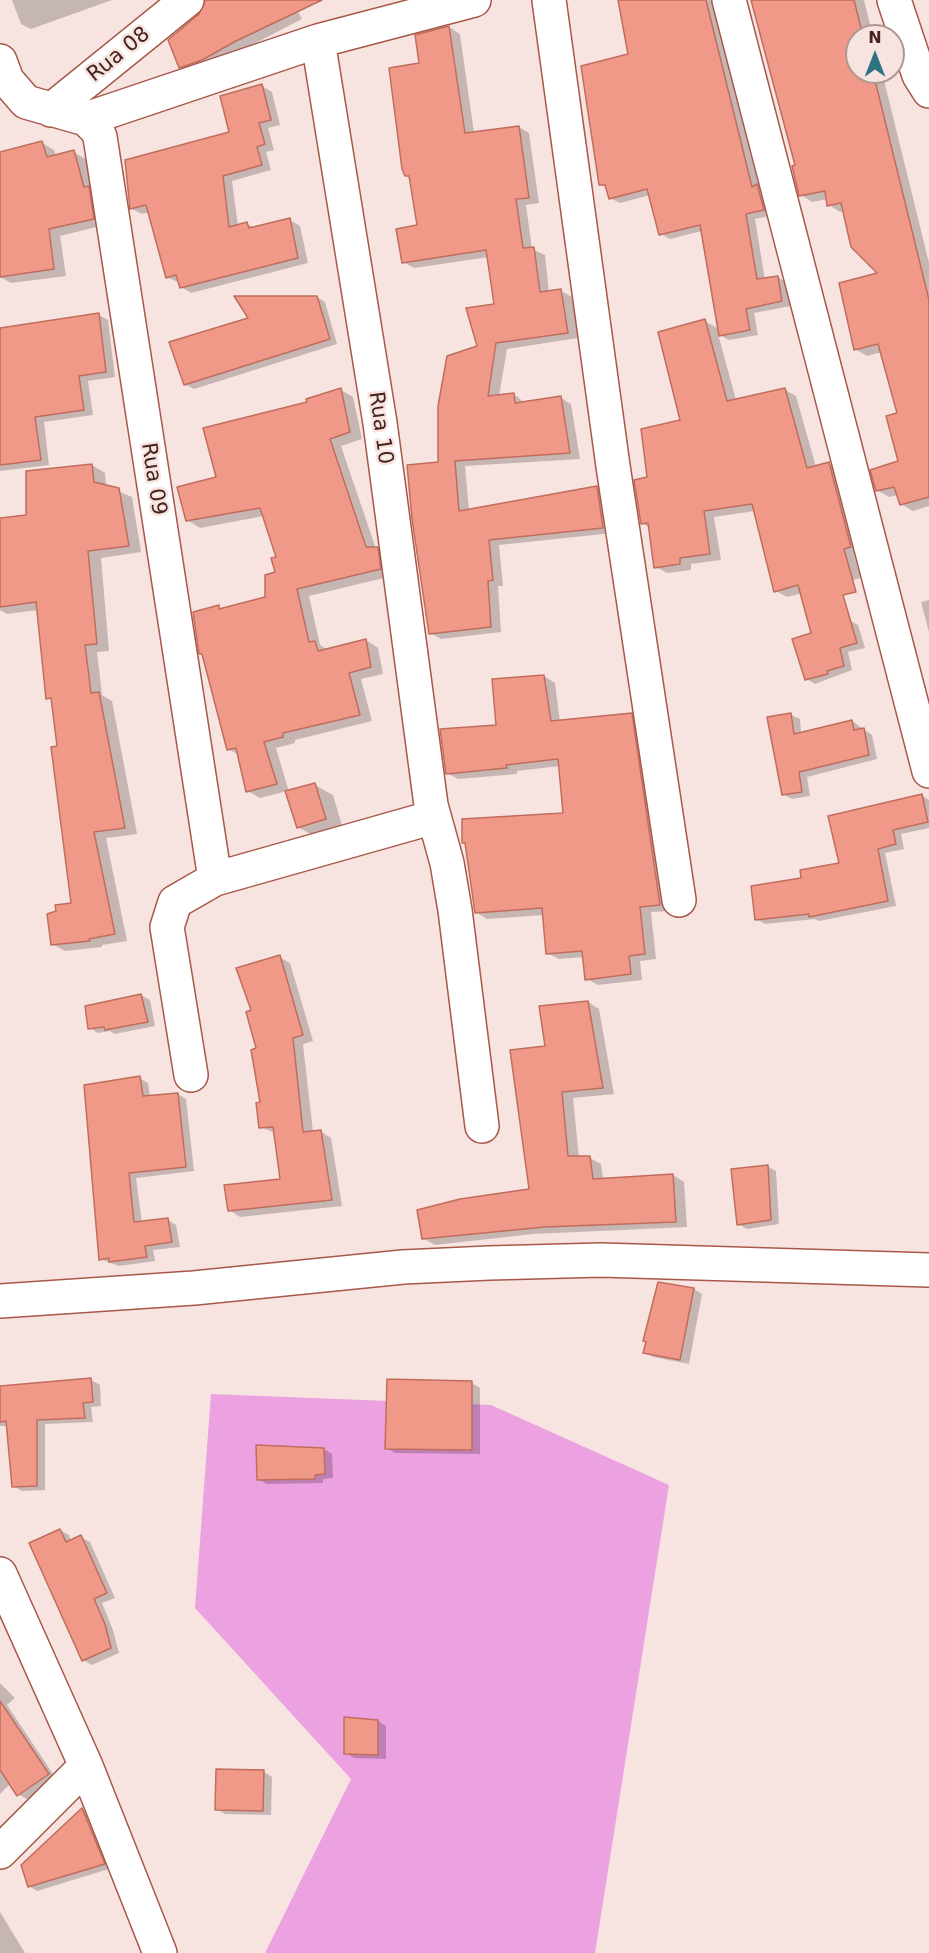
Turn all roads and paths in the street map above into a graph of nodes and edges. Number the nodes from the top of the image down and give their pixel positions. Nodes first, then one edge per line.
1 (187, 0) edge
2 (474, 0) edge
3 (549, 0) edge
4 (729, 0) edge
5 (894, 0) edge
6 (318, 41) junction
7 (0, 62) edge
8 (929, 91) edge
9 (51, 110) junction
10 (86, 119) junction
11 (929, 771) edge
12 (434, 817) junction
13 (215, 879) junction
14 (679, 900) dead end
15 (191, 1075) dead end
16 (482, 1126) dead end
17 (929, 1270) edge
18 (0, 1301) edge
19 (0, 1574) edge
20 (86, 1766) junction
21 (0, 1852) edge
22 (160, 1953) edge

1 - 9 street, Rua 08
2 - 6 street
3 - 14 street
4 - 11 street
5 - 8 street
6 - 10 street
6 - 12 street, Rua 10
7 - 9 street
9 - 10 street
10 - 13 street, Rua 09
12 - 13 street
12 - 16 street, Rua 10
13 - 15 street
17 - 18 street
19 - 20 street
20 - 21 street
20 - 22 street

